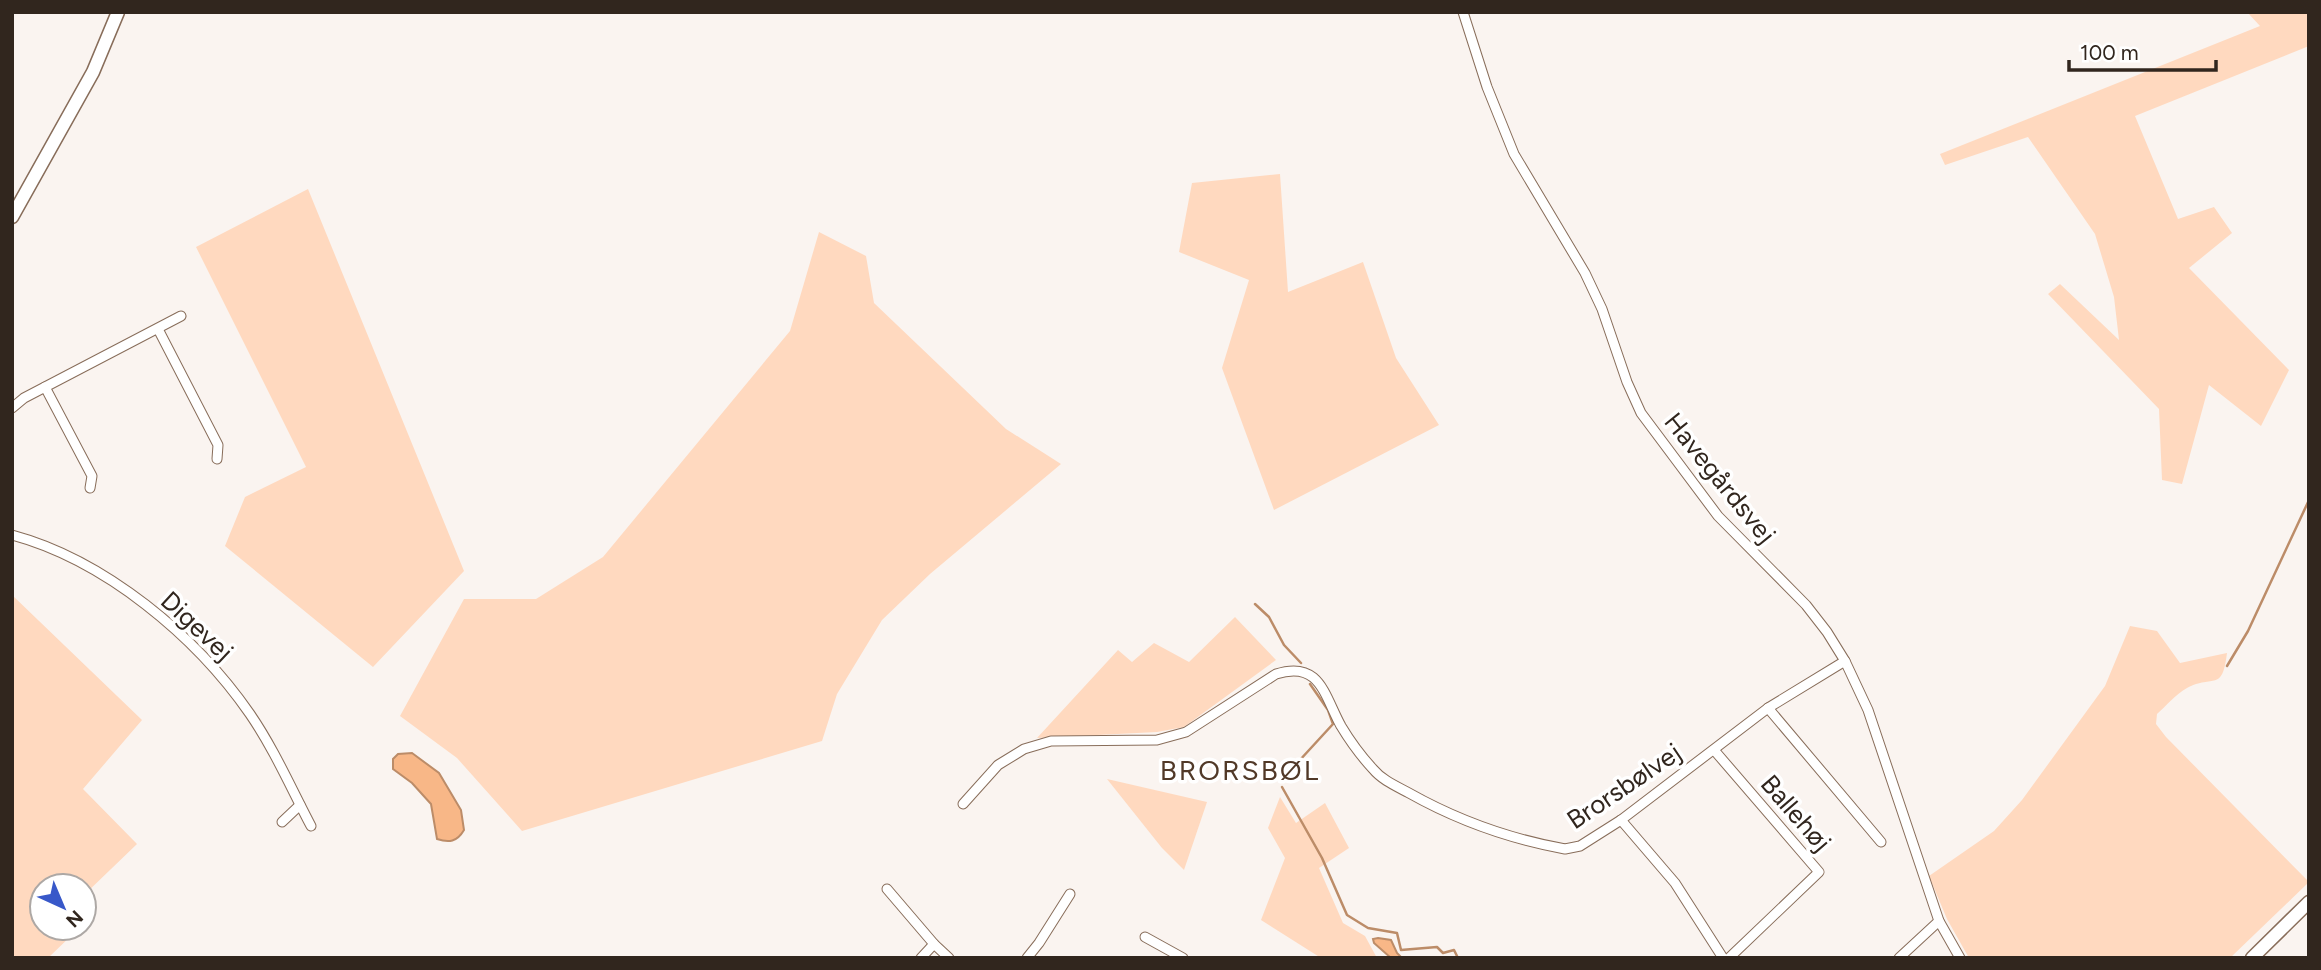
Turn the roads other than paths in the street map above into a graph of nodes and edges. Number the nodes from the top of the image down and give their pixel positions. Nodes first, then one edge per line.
1 (118, 12) edge
2 (1463, 12) edge
3 (12, 217) edge
4 (181, 316) dead end
5 (158, 329) junction
6 (45, 387) junction
7 (12, 408) edge
8 (217, 459) dead end
9 (90, 488) dead end
10 (12, 535) edge
11 (1845, 661) junction
12 (1768, 708) junction
13 (1714, 750) junction
14 (963, 804) dead end
15 (300, 805) junction
16 (1622, 820) junction
17 (282, 822) dead end
18 (311, 826) dead end
19 (1881, 842) dead end
20 (887, 889) dead end
21 (1070, 894) dead end
22 (2309, 902) edge
23 (1939, 921) junction
24 (1145, 937) dead end
25 (934, 944) junction
26 (921, 958) edge
27 (949, 958) edge
28 (1027, 958) edge
29 (1183, 958) edge
30 (1723, 958) edge
31 (1729, 958) edge
32 (1899, 958) edge
33 (1959, 958) edge
34 (2252, 958) edge

1 - 3 street
2 - 11 street, Havegårdsvej
4 - 5 street
5 - 6 street
5 - 8 street
6 - 7 street
6 - 9 street
10 - 15 street, Digevej
11 - 12 street, Brorsbølvej
11 - 23 street, Havegårdsvej
12 - 13 street, Brorsbølvej
12 - 19 street, Ballehøj
13 - 16 street, Brorsbølvej
13 - 31 street, Ballehøj
14 - 16 street, Brorsbølvej
15 - 17 street
15 - 18 street, Digevej
16 - 30 street
20 - 25 street
21 - 28 street
22 - 34 street
23 - 32 street
23 - 33 street, Havegårdsvej
24 - 29 street
25 - 26 street
25 - 27 street

